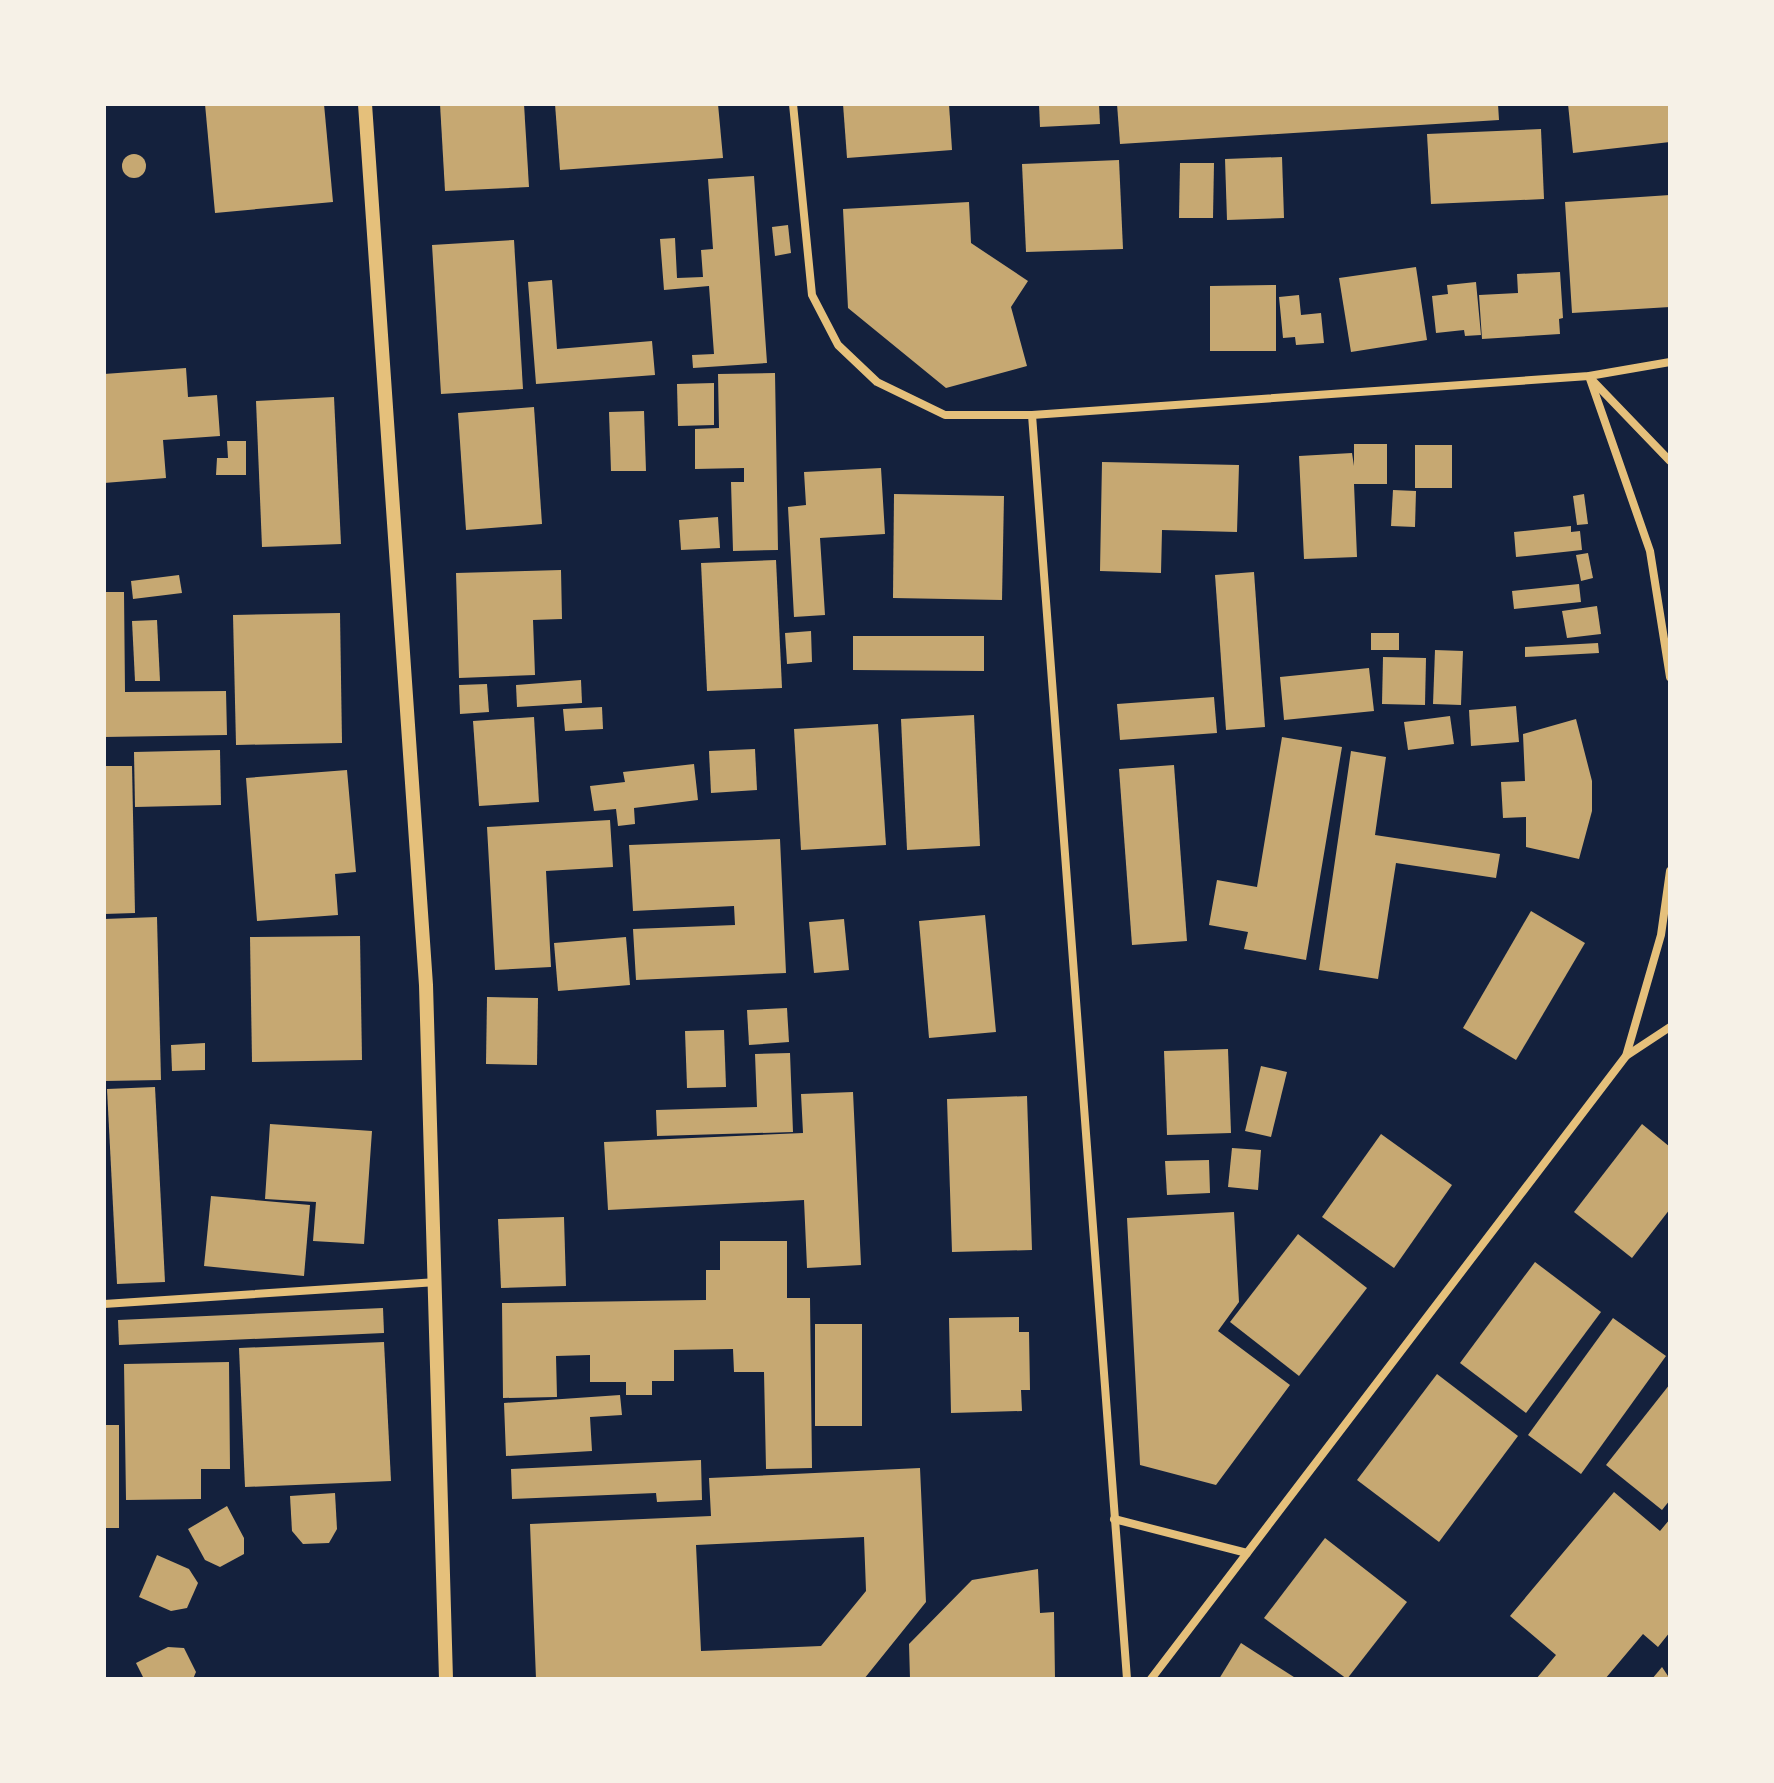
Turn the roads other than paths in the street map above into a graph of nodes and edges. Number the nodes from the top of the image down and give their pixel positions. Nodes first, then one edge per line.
1 (365, 104) edge
2 (793, 104) edge
3 (1670, 362) edge
4 (1589, 376) junction
5 (1032, 415) junction
6 (1670, 461) edge
7 (1670, 677) edge
8 (1670, 871) edge
9 (1670, 1027) edge
10 (1626, 1056) junction
11 (437, 1282) junction
12 (104, 1304) edge
13 (1114, 1519) junction
14 (1247, 1553) junction
15 (446, 1679) edge
16 (1127, 1679) edge
17 (1151, 1679) edge

1 - 11 street
2 - 5 street
3 - 4 street
4 - 5 street
4 - 6 street
4 - 7 street
5 - 13 street
8 - 10 street
9 - 10 street
10 - 14 street
11 - 12 street
11 - 15 street
13 - 14 street
13 - 16 street
14 - 17 street

